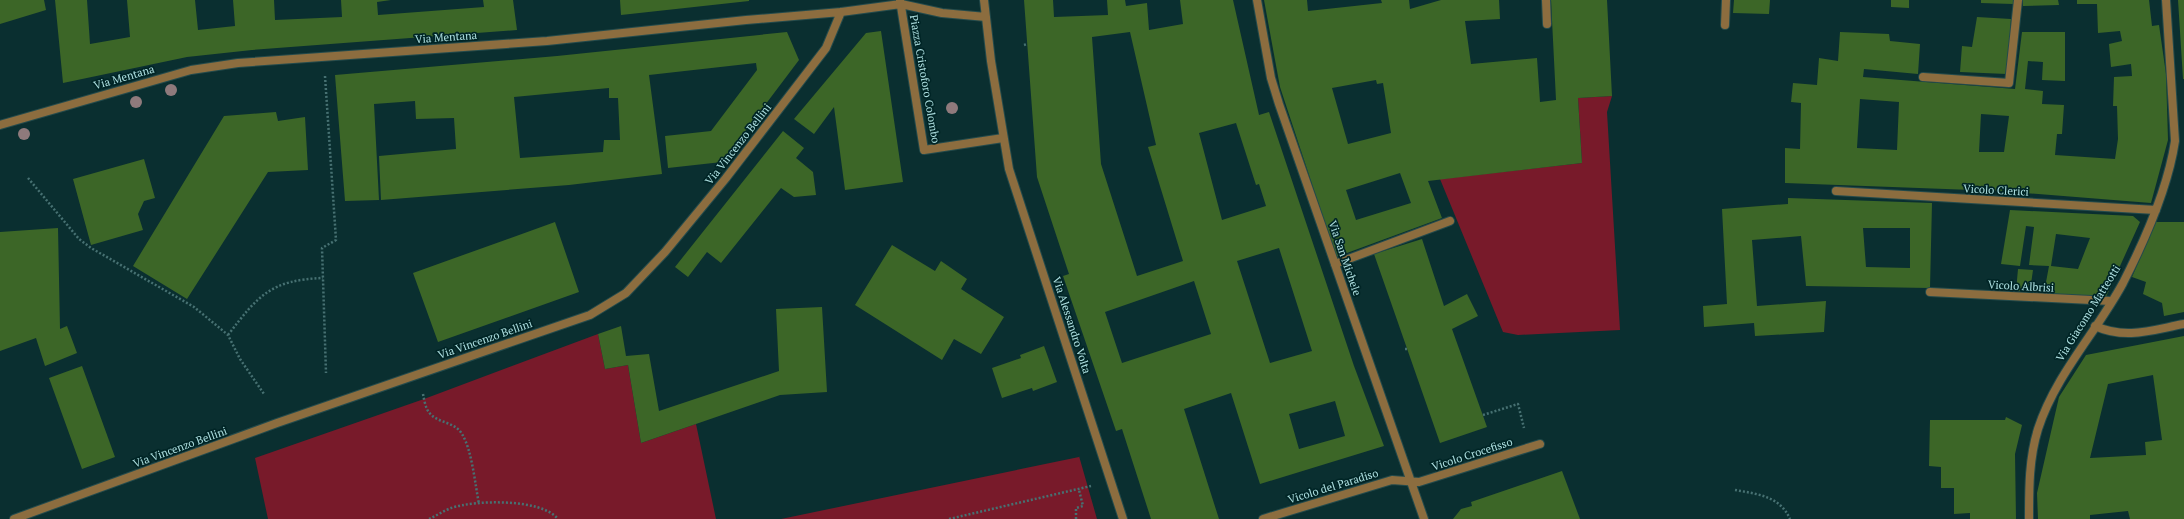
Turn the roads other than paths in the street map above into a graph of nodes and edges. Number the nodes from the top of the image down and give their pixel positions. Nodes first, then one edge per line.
1 (984, 0) edge
2 (1257, 0) edge
3 (1546, 0) edge
4 (1726, 0) edge
5 (2018, 0) edge
6 (2166, 0) edge
7 (903, 1) edge
8 (841, 12) junction
9 (986, 17) junction
10 (1547, 24) dead end
11 (1725, 25) dead end
12 (1923, 77) dead end
13 (0, 125) edge
14 (1003, 138) junction
15 (1836, 191) dead end
16 (2156, 210) junction
17 (1450, 221) dead end
18 (1335, 264) junction
19 (1930, 292) dead end
20 (2111, 301) junction
21 (2184, 324) edge
22 (2095, 326) junction
23 (1540, 444) dead end
24 (1410, 480) junction
25 (14, 519) edge
26 (1123, 519) edge
27 (1263, 519) edge
28 (1424, 519) edge
29 (2029, 519) edge

1 - 9 street
2 - 18 street, Via San Michele
3 - 10 street
4 - 11 street
5 - 12 street
6 - 16 street, Via Giacomo Matteotti
7 - 8 street, Via Mentana
7 - 9 street, Piazza Cristoforo Colombo
7 - 14 street, Piazza Cristoforo Colombo
8 - 13 street, Via Mentana
8 - 25 street, Via Vincenzo Bellini
9 - 14 street
14 - 26 street, Via Alessandro Volta
15 - 16 street, Vicolo Clerici
16 - 20 street, Via Giacomo Matteotti
17 - 18 street
18 - 24 street, Via San Michele
19 - 20 street, Vicolo Albrisi
20 - 22 street, Via Giacomo Matteotti
21 - 22 street
22 - 29 street, Via Giacomo Matteotti
23 - 24 street, Vicolo Crocefisso
24 - 27 street, Vicolo del Paradiso
24 - 28 street, Via San Michele

